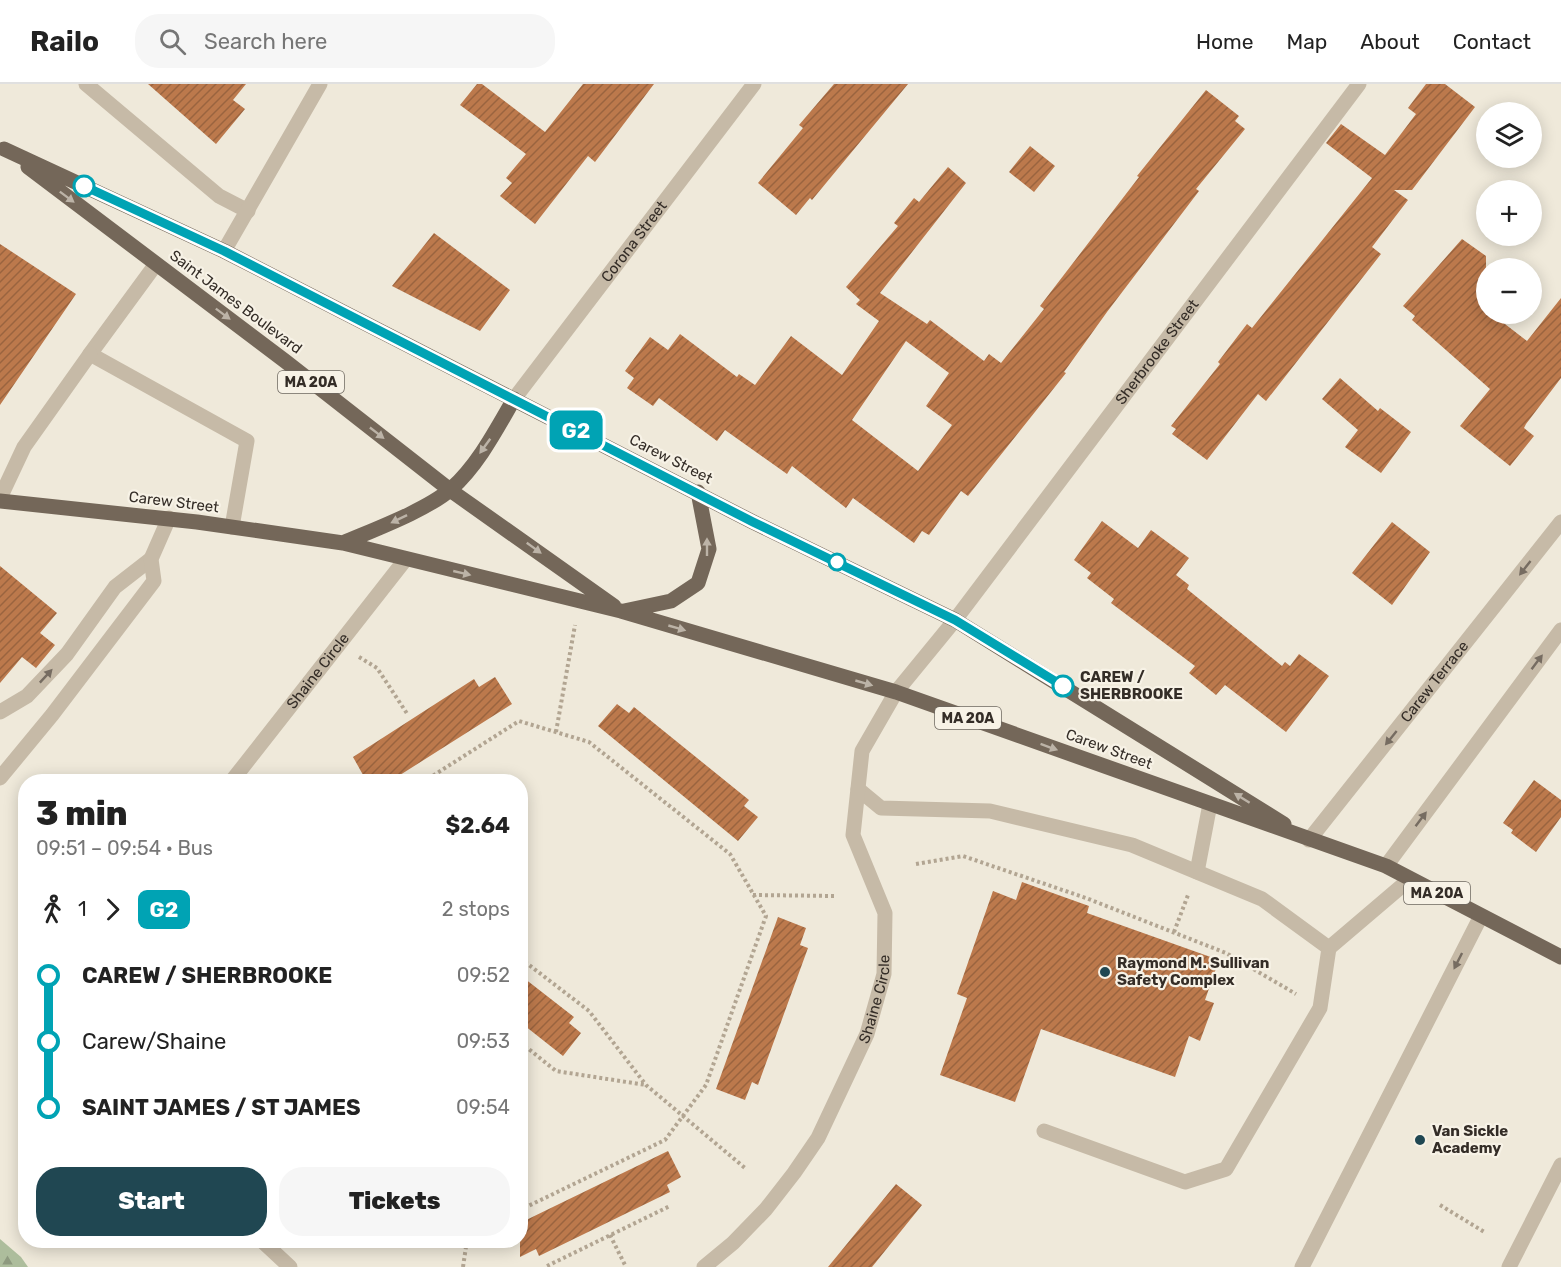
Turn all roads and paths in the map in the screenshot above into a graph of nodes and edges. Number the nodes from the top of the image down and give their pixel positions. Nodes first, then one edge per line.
1 (86, 84) edge
2 (320, 84) edge
3 (754, 84) edge
4 (1359, 84) edge
5 (2, 148) edge
6 (248, 211) junction
7 (224, 251) junction
8 (156, 264) junction
9 (90, 354) junction
10 (514, 399) junction
11 (450, 490) junction
12 (698, 492) junction
13 (0, 499) edge
14 (168, 518) junction
15 (1561, 522) edge
16 (232, 527) junction
17 (343, 543) junction
18 (151, 559) junction
19 (405, 560) junction
20 (579, 601) junction
21 (621, 611) junction
22 (955, 620) junction
23 (1561, 630) edge
24 (339, 645) junction
25 (896, 692) junction
26 (0, 712) edge
27 (408, 715) dead end
28 (555, 732) junction
29 (237, 774) edge
30 (436, 774) edge
31 (0, 778) edge
32 (858, 789) junction
33 (1210, 804) junction
34 (1309, 840) junction
35 (916, 864) dead end
36 (1386, 866) junction
37 (1197, 872) junction
38 (1410, 879) junction
39 (753, 895) junction
40 (835, 896) dead end
41 (1481, 916) junction
42 (1174, 932) junction
43 (1329, 948) junction
44 (1561, 957) edge
45 (528, 964) edge
46 (1320, 1008) junction
47 (528, 1048) edge
48 (646, 1085) junction
49 (683, 1116) junction
50 (1044, 1131) dead end
51 (1561, 1165) edge
52 (745, 1168) dead end
53 (1440, 1205) dead end
54 (528, 1206) edge
55 (670, 1206) dead end
56 (1486, 1233) dead end
57 (610, 1235) junction
58 (270, 1248) edge
59 (466, 1248) edge
60 (547, 1266) edge
61 (290, 1267) edge
62 (463, 1267) edge
63 (626, 1267) edge
64 (704, 1267) edge
65 (1302, 1267) edge
66 (1509, 1267) edge

1 - 6 street
2 - 6 street
3 - 10 street, Corona Street
4 - 22 street, Sherbrooke Street
5 - 7 main road, Saint James Boulevard / MA 20A
5 -> 8 main road, Saint James Boulevard / MA 20A
6 - 7 street
7 - 10 main road, Saint James Boulevard / MA 20A
8 - 9 street
8 -> 11 main road, Saint James Boulevard / MA 20A
9 - 13 street
9 - 16 street
10 -> 11 main road
10 - 12 main road, Carew Street / MA 20A
11 -> 17 main road
11 -> 21 main road, Saint James Boulevard / MA 20A
21 -> 12 main road
12 - 22 main road, Carew Street / MA 20A
13 - 14 main road, Carew Street
14 - 16 main road, Carew Street
14 - 18 street
15 -> 34 street, Carew Terrace
16 - 17 main road, Carew Street
17 - 19 main road, Carew Street
26 -> 18 street
18 - 31 street
19 -> 20 main road, Carew Street
19 - 24 street, Shaine Circle
20 - 21 main road, Carew Street
20 - 28 path
21 -> 25 main road, Carew Street / MA 20A
22 - 25 street
34 -> 22 main road, Carew Street / MA 20A
36 -> 23 street
24 - 27 path
24 - 29 street, Shaine Circle
25 - 32 street, Shaine Circle
25 -> 33 main road, Carew Street / MA 20A
28 - 30 path
28 - 39 path
32 - 37 street
32 - 64 street, Shaine Circle
33 - 34 main road, Carew Street / MA 20A
33 - 37 street
34 - 36 main road, Carew Street / MA 20A
35 - 42 path
36 - 38 main road, Carew Street / MA 20A
37 - 42 path
37 - 43 street
38 - 41 main road, Carew Street / MA 20A
38 - 43 street
39 - 40 path
39 - 49 path
41 - 44 main road, Carew Street / MA 20A
41 -> 65 street
42 - 46 path
43 - 46 street
45 - 48 path
46 - 50 street
47 - 48 path
48 - 49 path
49 - 52 path
49 - 54 path
51 - 66 street
53 - 56 path
55 - 57 path
57 - 60 path
57 - 63 path
58 - 61 street
59 - 62 path

